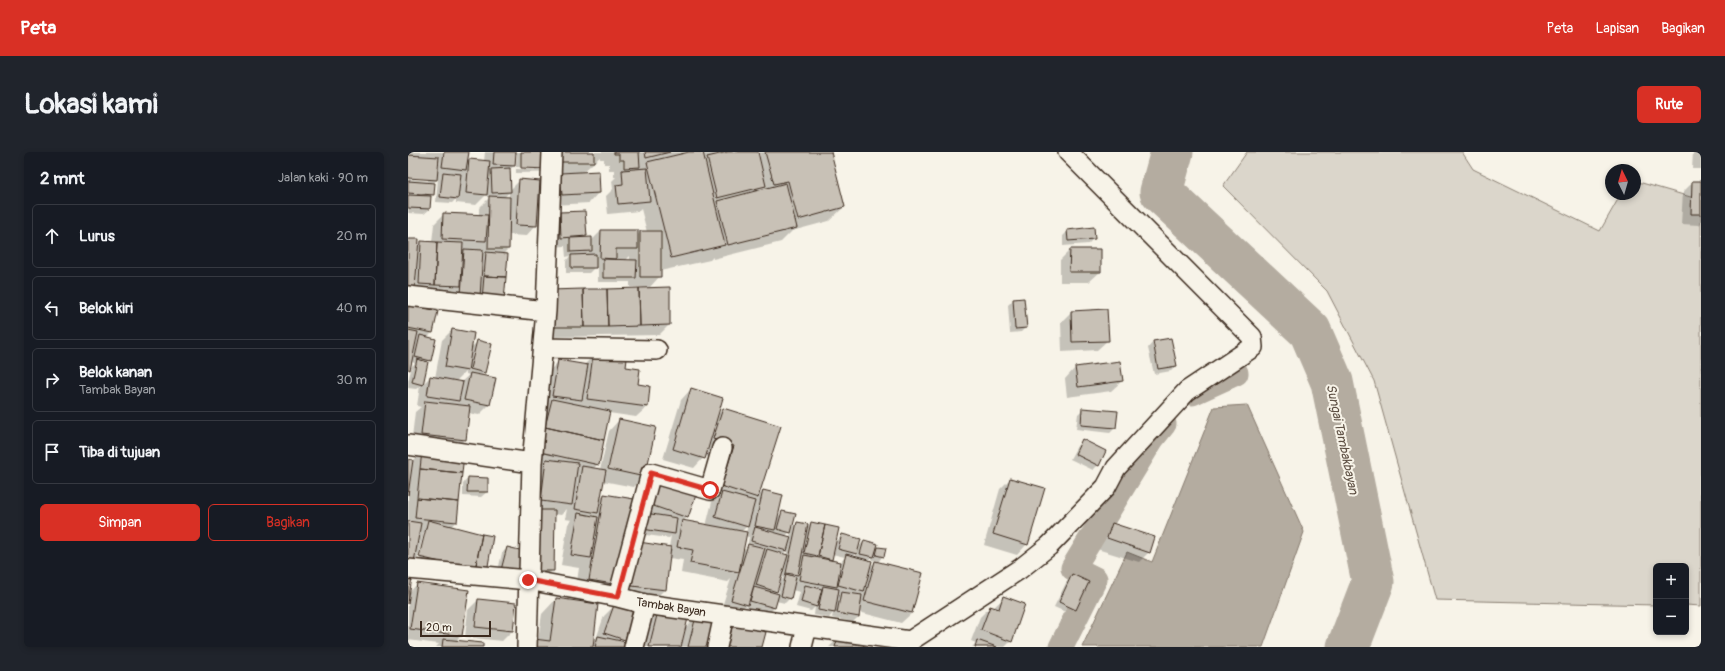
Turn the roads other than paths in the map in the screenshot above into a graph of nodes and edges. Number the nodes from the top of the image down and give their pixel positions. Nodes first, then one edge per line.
1 (552, 152) edge
2 (1068, 152) edge
3 (408, 296) edge
4 (546, 311) junction
5 (542, 348) junction
6 (657, 350) dead end
7 (408, 445) edge
8 (722, 448) dead end
9 (532, 463) junction
10 (408, 569) edge
11 (528, 580) junction
12 (618, 597) junction
13 (645, 604) junction
14 (724, 615) junction
15 (807, 627) junction
16 (909, 644) edge
17 (527, 647) edge
18 (634, 647) edge
19 (717, 647) edge
20 (802, 647) edge

1 - 4 street
2 - 16 street
3 - 4 street
4 - 5 street
5 - 6 street
5 - 9 street
7 - 9 street
8 - 12 street
9 - 11 street
10 - 11 street, Tambak Bayan
11 - 12 street, Tambak Bayan
11 - 17 street
12 - 13 street, Tambak Bayan
13 - 14 street, Tambak Bayan
13 - 18 street
14 - 15 street, Tambak Bayan
14 - 19 street
15 - 16 street, Tambak Bayan
15 - 20 street

